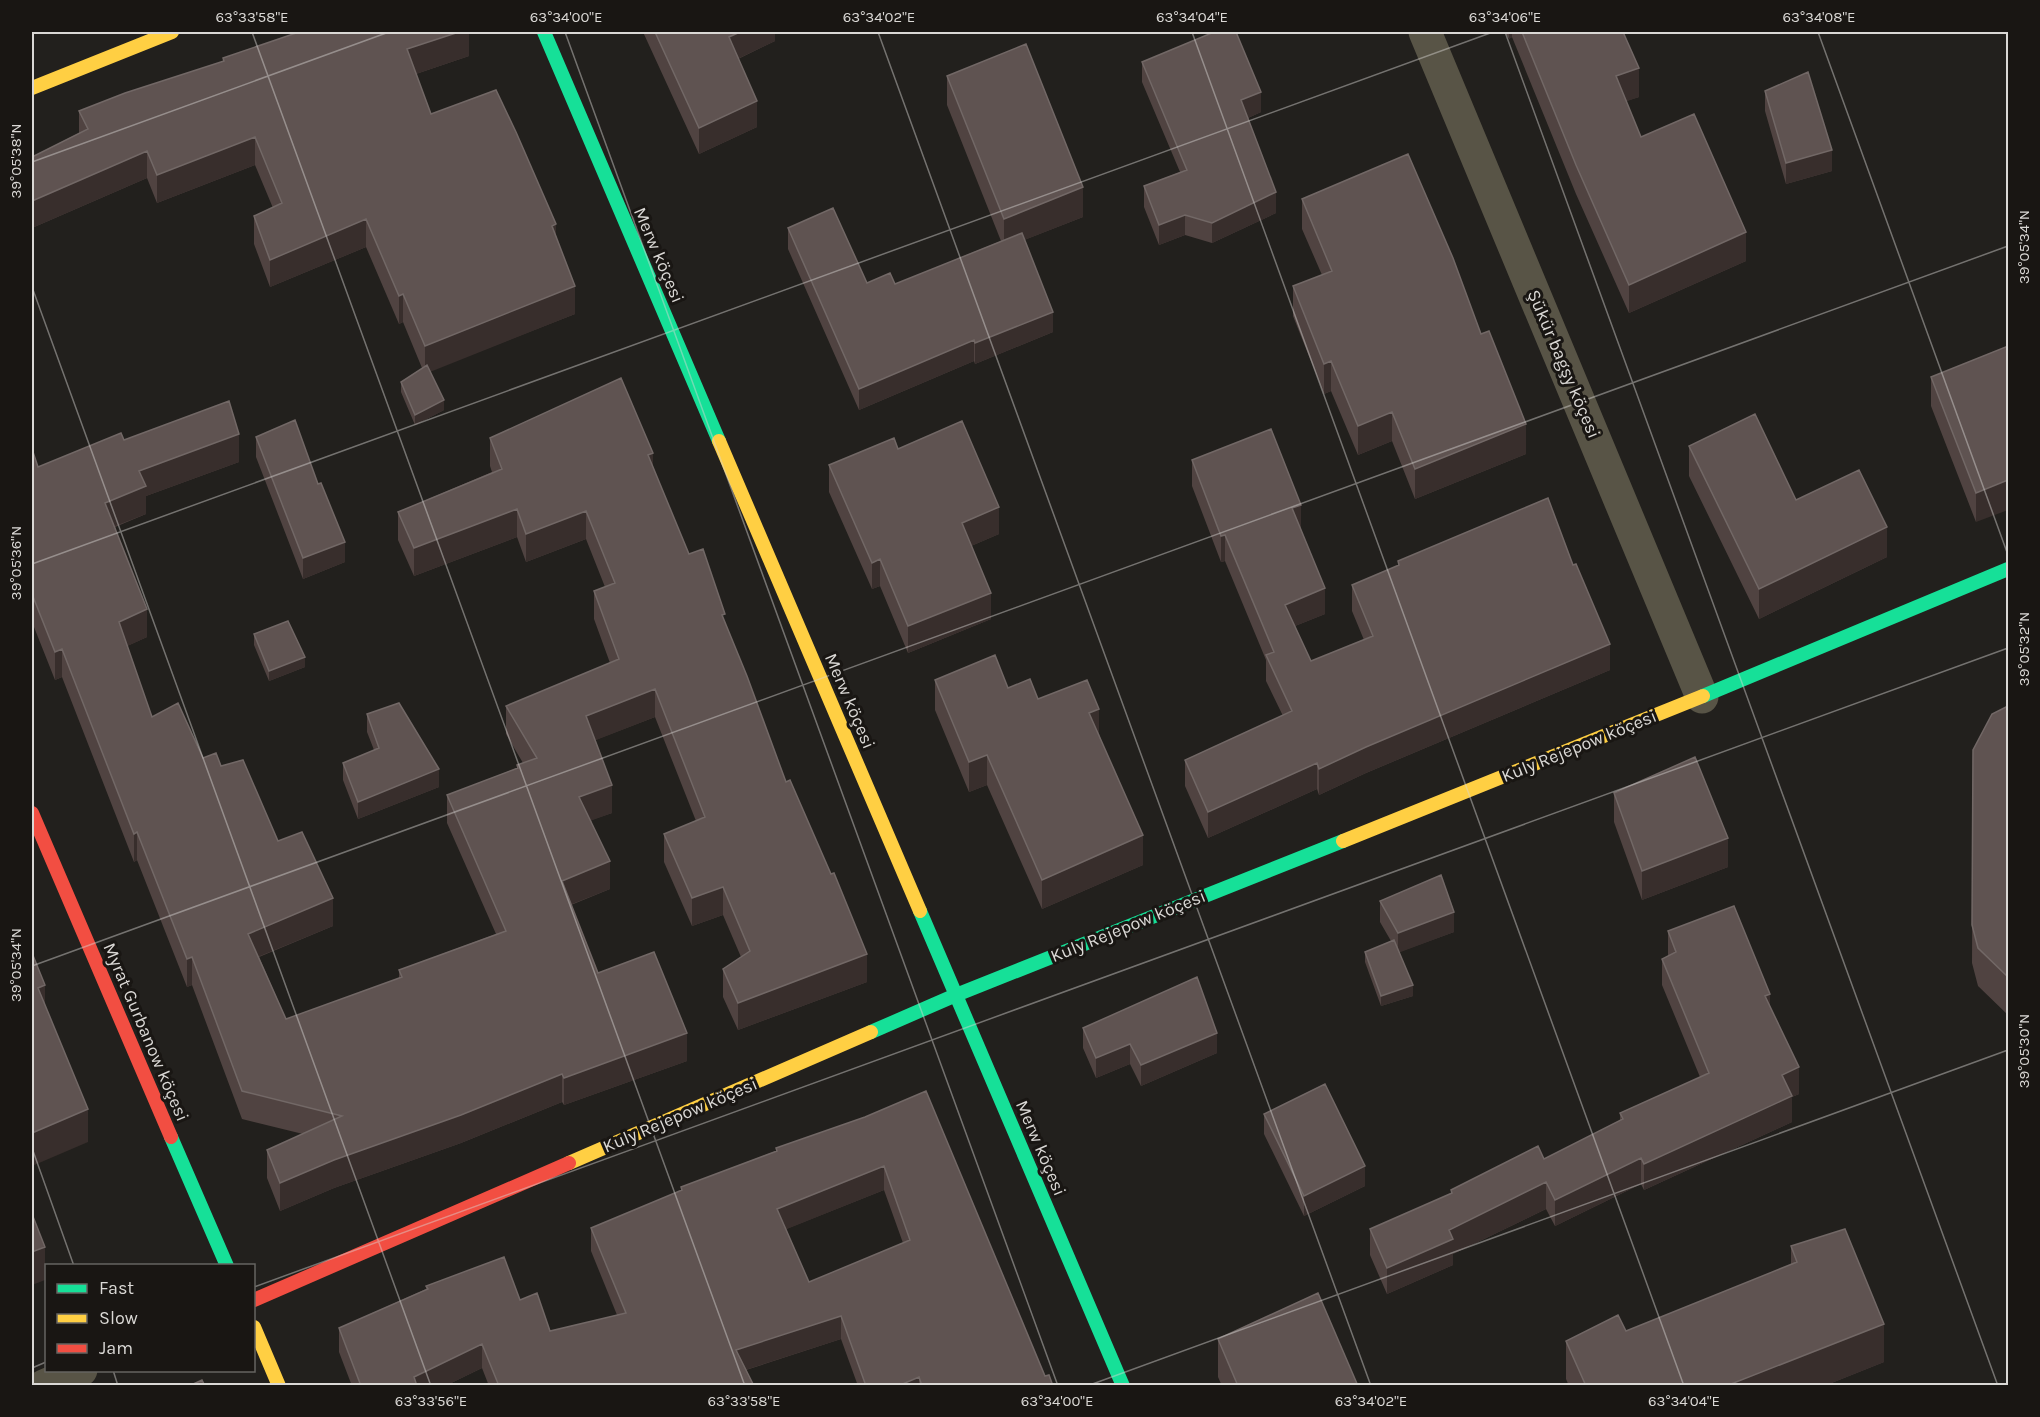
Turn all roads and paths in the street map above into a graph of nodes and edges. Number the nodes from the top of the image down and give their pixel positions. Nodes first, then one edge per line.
1 (172, 32) edge
2 (544, 32) edge
3 (1425, 32) edge
4 (32, 88) edge
5 (2008, 569) edge
6 (1702, 697) junction
7 (32, 813) edge
8 (956, 995) junction
9 (226, 1264) edge
10 (255, 1300) edge
11 (255, 1329) edge
12 (79, 1372) edge
13 (44, 1386) edge
14 (279, 1386) edge
15 (1123, 1386) edge

1 - 4 street
2 - 8 street, Merw köçesi
3 - 6 street, Şükür bagşy köçesi
5 - 6 street, Kuly Rejepow köçesi
6 - 8 street, Kuly Rejepow köçesi
7 - 9 street, Myrat Gurbanow köçesi
8 - 10 street, Kuly Rejepow köçesi
8 - 15 street, Merw köçesi
11 - 14 street
12 - 13 street

